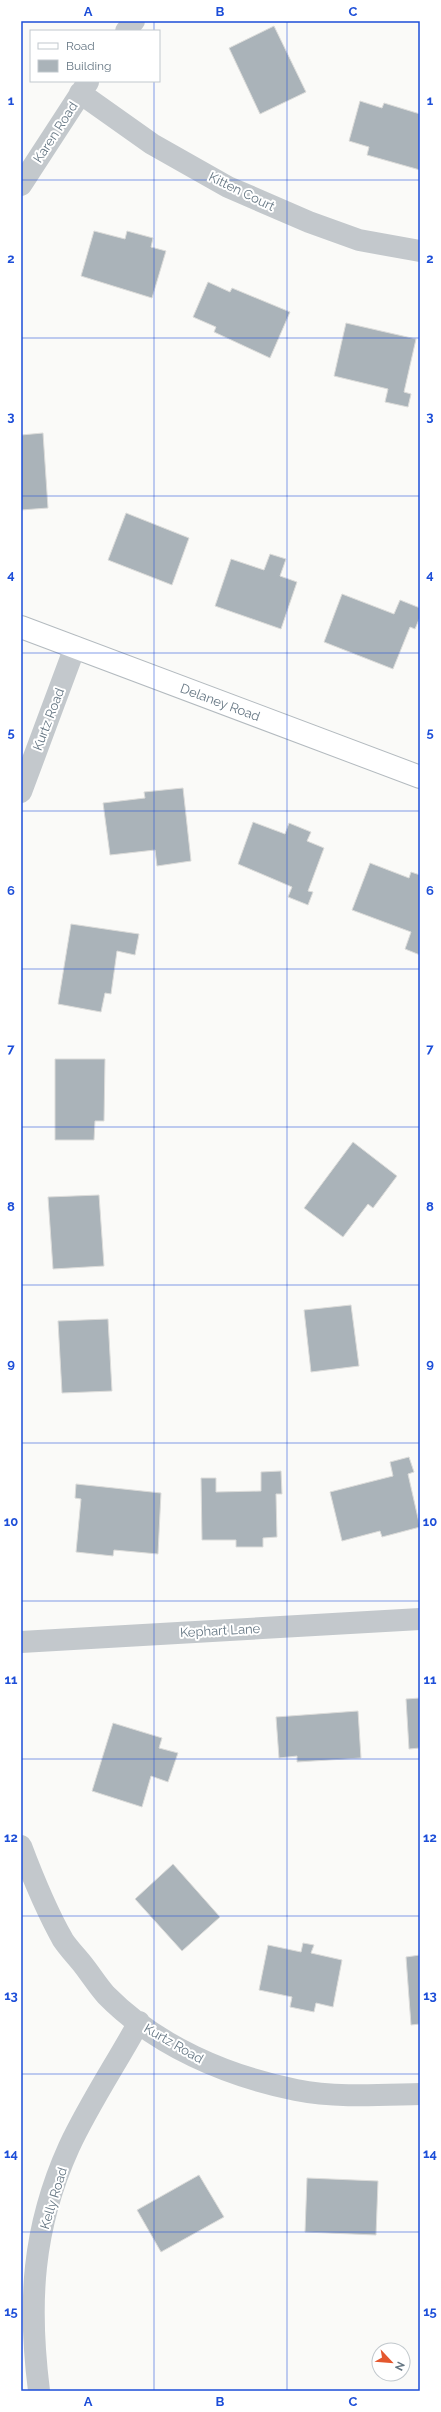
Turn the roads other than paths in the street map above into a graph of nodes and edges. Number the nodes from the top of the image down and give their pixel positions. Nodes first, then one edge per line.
1 (134, 21) edge
2 (127, 30) edge
3 (85, 87) edge
4 (21, 184) edge
5 (420, 251) edge
6 (21, 627) edge
7 (76, 647) junction
8 (420, 777) edge
9 (21, 792) edge
10 (420, 1619) edge
11 (21, 1642) edge
12 (21, 1846) edge
13 (139, 2022) junction
14 (420, 2094) edge
15 (40, 2391) edge

1 - 2 street
3 - 4 street, Karen Road
3 - 5 street, Kitten Court
6 - 7 street, Delaney Road
7 - 8 street, Delaney Road
7 - 9 street, Kurtz Road
10 - 11 street, Kephart Lane
12 - 13 street, Kurtz Road
13 - 14 street, Kurtz Road
13 - 15 street, Kelly Road

